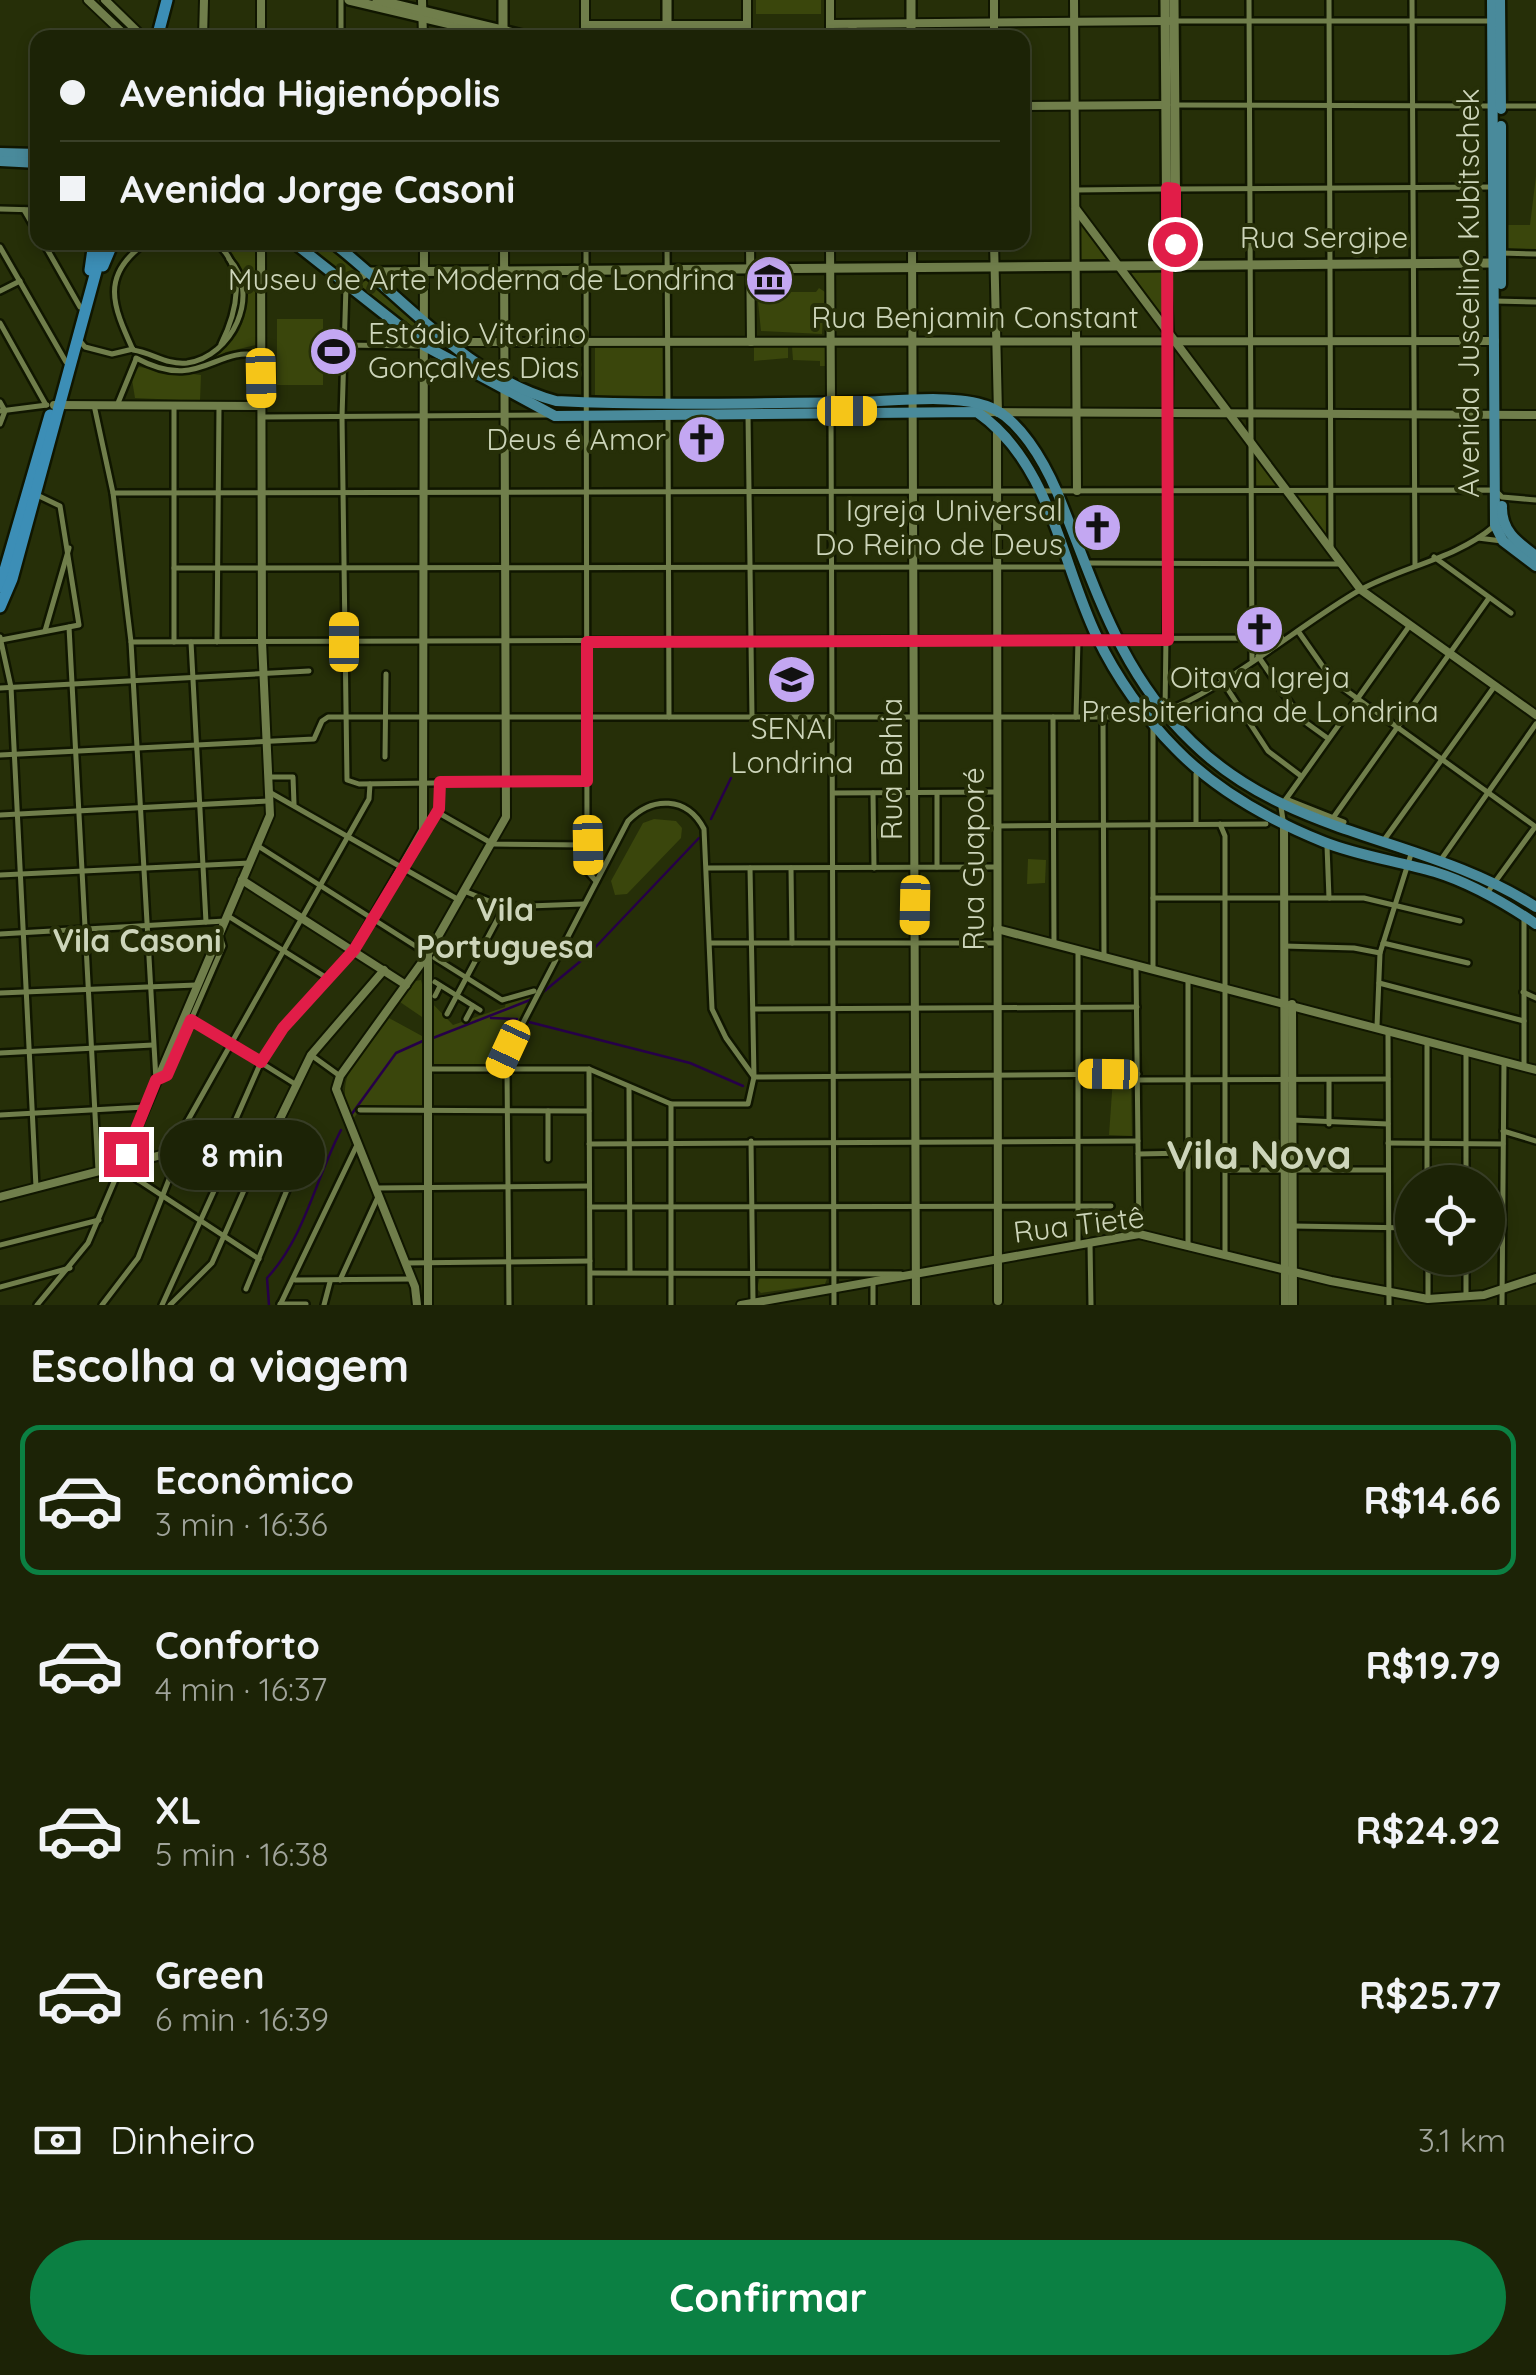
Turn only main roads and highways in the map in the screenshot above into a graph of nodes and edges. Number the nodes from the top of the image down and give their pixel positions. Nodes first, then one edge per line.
1 (163, 0) edge
2 (345, 0) edge
3 (503, 0) edge
4 (666, 0) edge
5 (910, 0) edge
6 (1165, 0) edge
7 (1174, 0) edge
8 (1492, 0) edge
9 (1500, 0) edge
10 (377, 2) edge
11 (423, 10) edge
12 (1169, 21) junction
13 (1492, 21) junction
14 (153, 30) edge
15 (489, 30) edge
16 (505, 30) edge
17 (666, 30) edge
18 (910, 30) edge
19 (1500, 67) junction
20 (1497, 106) junction
21 (0, 153) edge
22 (30, 154) edge
23 (0, 161) edge
24 (30, 163) edge
25 (97, 250) edge
26 (110, 250) edge
27 (304, 250) edge
28 (344, 250) edge
29 (1498, 258) junction
30 (356, 262) junction
31 (1171, 264) junction
32 (93, 271) junction
33 (368, 272) junction
34 (350, 282) junction
35 (504, 384) junction
36 (53, 405) junction
37 (910, 405) junction
38 (668, 409) junction
39 (1498, 496) junction
40 (1536, 556) edge
41 (1536, 566) edge
42 (0, 587) edge
43 (0, 606) edge
44 (1536, 907) edge
45 (1536, 924) edge

1 - 14 highway
2 - 10 main road
3 - 16 main road
4 - 17 main road
5 - 18 main road
6 - 12 main road
7 - 12 main road
8 - 13 main road, Avenida Juscelino Kubitschek
9 - 19 main road, Avenida Juscelino Kubitschek
10 - 11 main road
11 - 15 main road
12 - 31 main road
13 - 19 main road
13 - 20 main road, Avenida Juscelino Kubitschek
19 - 20 main road, Avenida Juscelino Kubitschek
20 - 29 main road, Avenida Juscelino Kubitschek
20 - 29 main road, Avenida Juscelino Kubitschek
21 - 22 main road
23 - 24 main road
25 - 32 highway
26 - 32 highway
27 - 34 main road
28 - 30 main road
29 - 31 main road, Rua Sergipe
29 - 39 main road, Avenida Juscelino Kubitschek
30 - 33 main road
30 - 34 main road
31 - 33 main road, Rua Sergipe
32 - 36 highway
32 - 36 highway
33 - 35 main road
34 - 35 main road
35 - 38 main road
35 - 38 main road
36 - 42 highway
36 - 43 highway
37 - 38 main road
37 - 38 main road
37 - 44 main road
37 - 45 main road
39 - 40 main road, Avenida Juscelino Kubitschek
39 - 41 main road, Avenida Juscelino Kubitschek

